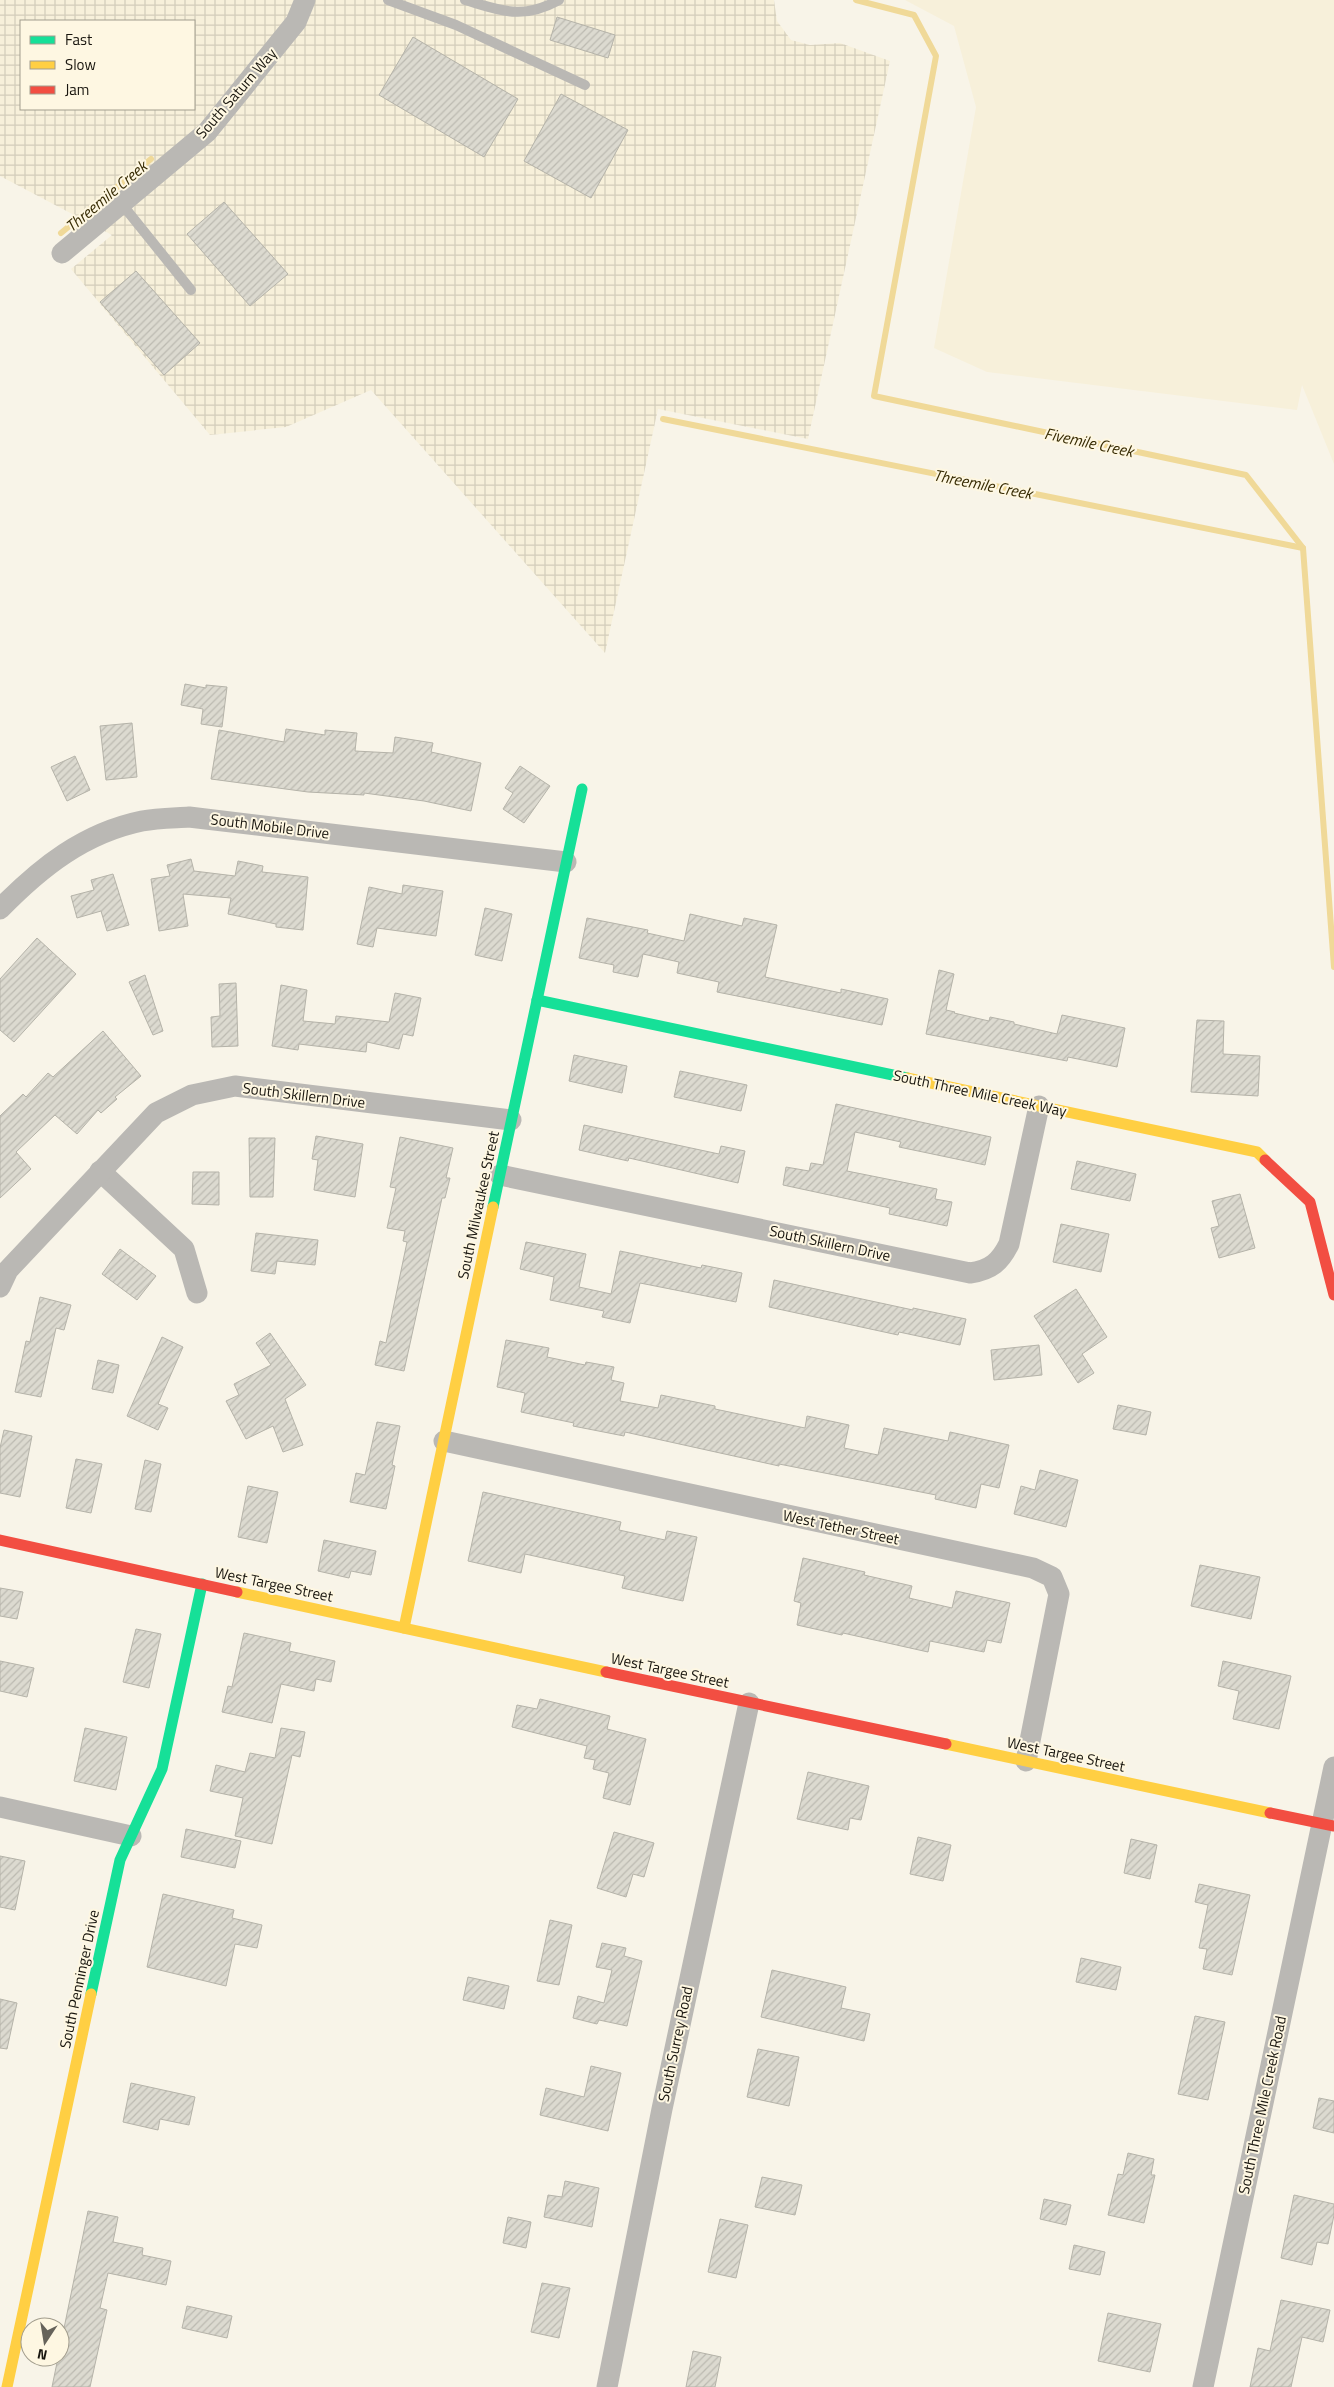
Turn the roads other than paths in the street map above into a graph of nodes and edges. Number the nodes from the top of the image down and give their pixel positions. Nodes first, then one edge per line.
1 (305, 0) edge
2 (388, 0) edge
3 (465, 0) edge
4 (559, 0) edge
5 (585, 85) dead end
6 (121, 203) junction
7 (62, 253) dead end
8 (191, 290) dead end
9 (582, 789) dead end
10 (566, 862) junction
11 (0, 909) edge
12 (537, 1000) junction
13 (1039, 1106) junction
14 (511, 1120) junction
15 (100, 1170) junction
16 (500, 1174) junction
17 (3, 1275) edge
18 (197, 1293) dead end
19 (1334, 1295) edge
20 (444, 1441) junction
21 (0, 1540) edge
22 (202, 1584) junction
23 (404, 1628) junction
24 (748, 1702) junction
25 (1026, 1761) junction
26 (1334, 1767) edge
27 (0, 1806) edge
28 (1328, 1825) edge
29 (131, 1836) junction
30 (8, 2387) edge
31 (606, 2387) edge
32 (1203, 2387) edge

1 - 6 street, South Saturn Way
2 - 5 lane
3 - 4 lane
6 - 7 street, South Saturn Way
6 - 8 lane
9 - 10 street, South Milwaukee Street
10 - 11 street, South Mobile Drive
10 - 12 street, South Milwaukee Street
12 - 13 street, South Three Mile Creek Way
12 - 14 street, South Milwaukee Street
13 - 16 street, South Skillern Drive
13 - 19 street, South Three Mile Creek Way
14 - 15 street, South Skillern Drive
14 - 16 street, South Milwaukee Street
15 - 17 street, South Skillern Drive
15 - 18 street
16 - 20 street, South Milwaukee Street
20 - 23 street, South Milwaukee Street
20 - 25 street, West Tether Street
21 - 22 street, West Targee Street
22 - 23 street, West Targee Street
22 - 29 street, South Penninger Drive
23 - 24 street, West Targee Street
24 - 25 street, West Targee Street
24 - 31 street, South Surrey Road
25 - 28 street, West Targee Street
26 - 28 street
27 - 29 street
28 - 32 street, South Three Mile Creek Road
29 - 30 street, South Penninger Drive

